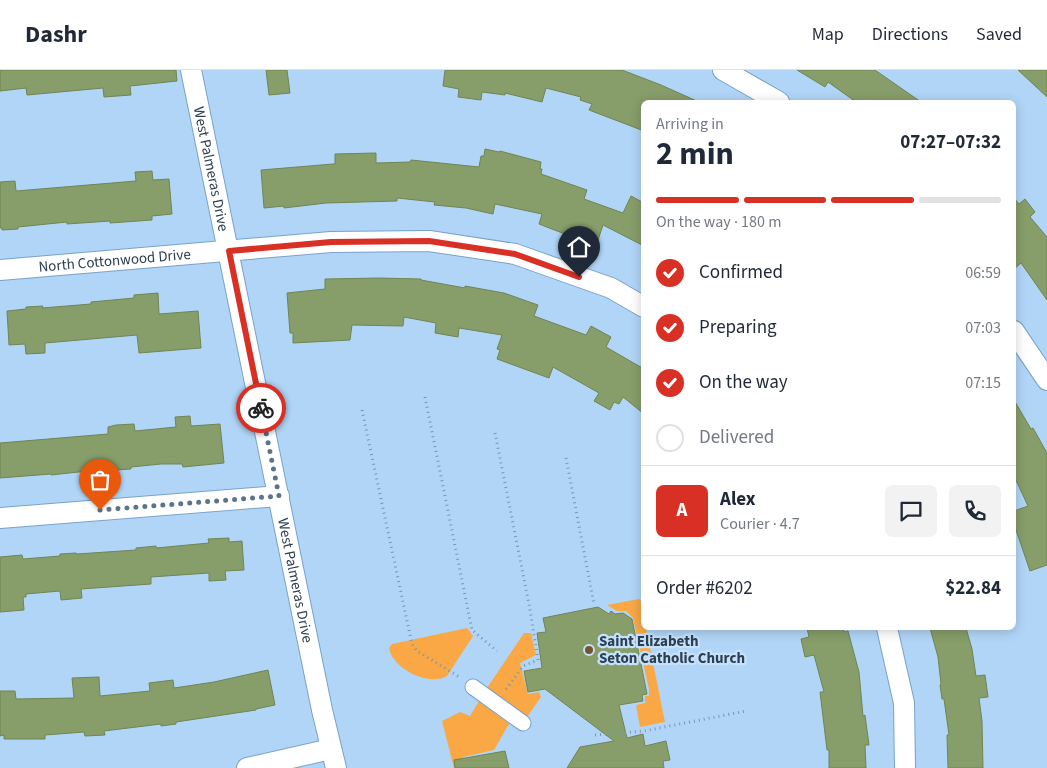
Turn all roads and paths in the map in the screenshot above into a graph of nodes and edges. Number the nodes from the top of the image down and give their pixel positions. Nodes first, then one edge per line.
1 (191, 70) edge
2 (723, 70) edge
3 (776, 100) edge
4 (229, 251) junction
5 (0, 270) edge
6 (641, 305) edge
7 (1016, 334) edge
8 (1047, 380) edge
9 (425, 397) dead end
10 (362, 410) dead end
11 (495, 433) dead end
12 (566, 458) dead end
13 (279, 496) junction
14 (0, 518) edge
15 (594, 604) dead end
16 (887, 630) edge
17 (496, 651) dead end
18 (473, 687) joint
19 (497, 704) junction
20 (746, 711) dead end
21 (523, 723) dead end
22 (595, 735) dead end
23 (331, 749) junction
24 (247, 768) edge
25 (336, 768) edge
26 (905, 768) edge

1 - 4 street, West Palmeras Drive
2 - 3 street
4 - 5 street, North Cottonwood Drive
4 - 6 street, North Cottonwood Drive
4 - 13 street, West Palmeras Drive
7 - 8 street
9 - 17 path
10 - 18 path
11 - 19 path
12 - 15 path
13 - 14 street
13 - 23 street, West Palmeras Drive
16 - 26 street
18 - 19 street
19 - 21 street
20 - 22 path
23 - 24 street
23 - 25 street, West Palmeras Drive

